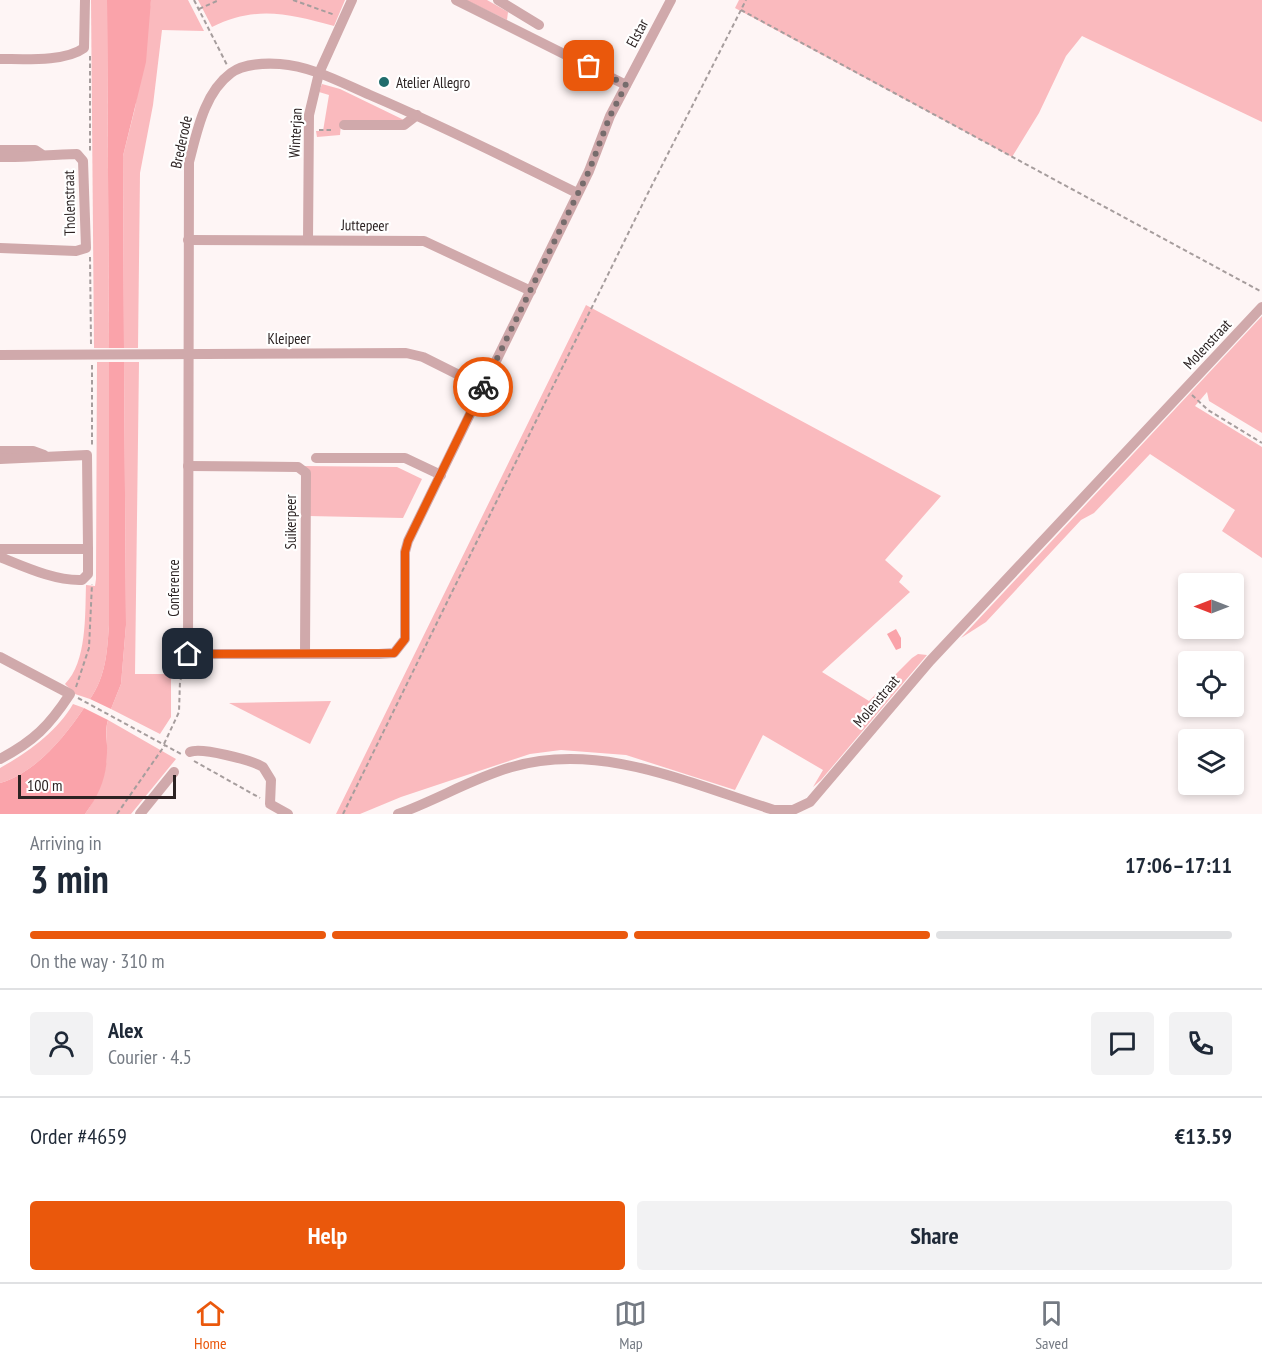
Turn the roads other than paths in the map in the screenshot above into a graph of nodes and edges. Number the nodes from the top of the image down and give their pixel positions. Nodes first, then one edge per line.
1 (85, 0) edge
2 (352, 0) edge
3 (456, 0) edge
4 (498, 0) edge
5 (671, 0) edge
6 (538, 25) dead end
7 (0, 53) edge
8 (44, 57) junction
9 (0, 59) edge
10 (319, 73) junction
11 (626, 85) junction
12 (417, 115) junction
13 (344, 124) road end
14 (0, 150) edge
15 (41, 154) junction
16 (0, 157) edge
17 (577, 193) junction
18 (188, 240) junction
19 (308, 240) junction
20 (0, 248) edge
21 (44, 250) junction
22 (0, 255) edge
23 (531, 291) junction
24 (1262, 307) edge
25 (188, 353) junction
26 (0, 355) edge
27 (483, 387) junction
28 (0, 451) edge
29 (44, 455) junction
30 (316, 458) dead end
31 (0, 459) edge
32 (188, 466) junction
33 (441, 475) junction
34 (0, 549) edge
35 (88, 549) junction
36 (0, 557) edge
37 (305, 654) junction
38 (0, 657) edge
39 (190, 752) dead end
40 (0, 759) edge
41 (174, 772) dead end
42 (140, 814) edge
43 (288, 814) edge
44 (398, 814) edge

1 - 8 street
2 - 10 street, Winterjan
3 - 11 street
4 - 6 street
5 - 11 street, Elstar
7 - 8 street
8 - 9 street
10 - 12 street
10 - 18 street, Brederode
10 - 19 street, Winterjan
11 - 17 street, Elstar
12 - 13 street
12 - 17 street
14 - 15 street, Tholenstraat
15 - 16 street, Tholenstraat
15 - 21 street, Tholenstraat
17 - 23 street, Elstar
18 - 19 street, Juttepeer
18 - 25 street, Brederode
19 - 23 street, Juttepeer
20 - 21 street, Tholenstraat
21 - 22 street, Tholenstraat
23 - 27 street, Elstar
24 - 44 street, Molenstraat
25 - 26 street, Kleipeer
25 - 27 street, Kleipeer
25 - 32 street, Conference
27 - 33 street
28 - 29 street
29 - 31 street
29 - 35 street
30 - 33 street
32 - 37 street, Suikerpeer
32 - 37 street, Conference
33 - 37 street
34 - 35 street
35 - 36 street
38 - 40 street
39 - 43 street
41 - 42 street

